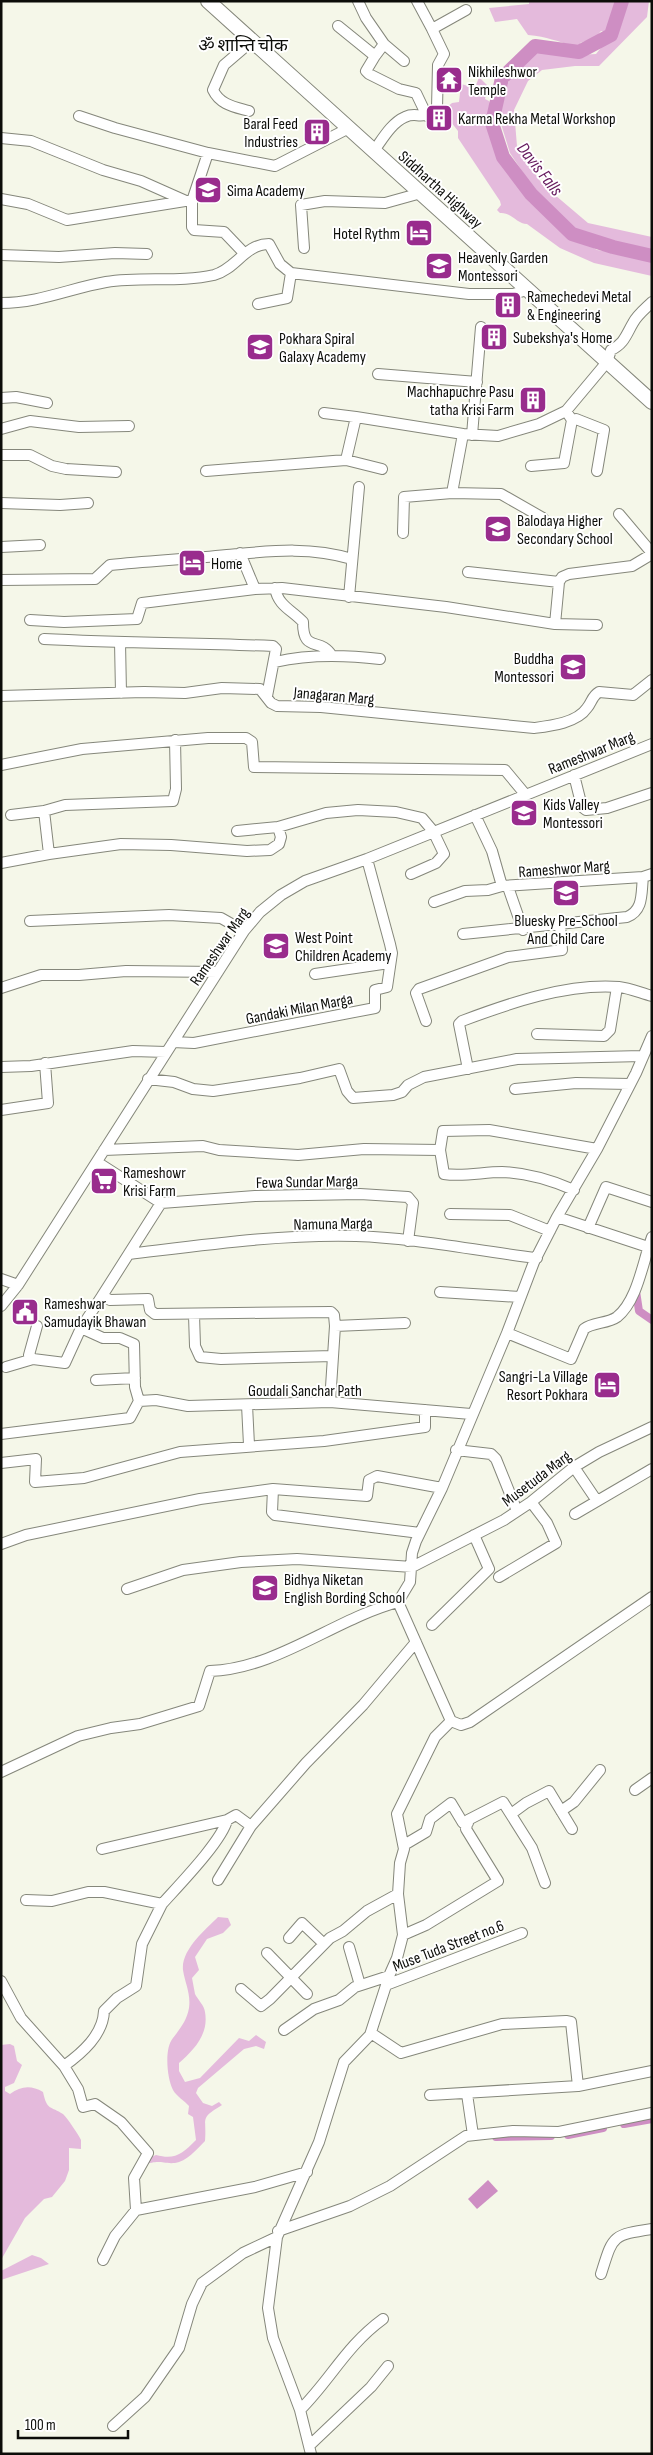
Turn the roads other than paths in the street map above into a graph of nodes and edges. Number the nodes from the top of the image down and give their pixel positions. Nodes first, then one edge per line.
1 (208, 1) edge
2 (358, 1) edge
3 (417, 1) edge
4 (466, 10) dead end
5 (338, 26) dead end
6 (432, 29) junction
7 (252, 41) junction
8 (384, 44) junction
9 (376, 56) junction
10 (404, 61) dead end
11 (250, 111) dead end
12 (79, 116) dead end
13 (427, 116) junction
14 (349, 128) junction
15 (1, 138) edge
16 (373, 152) junction
17 (208, 153) junction
18 (421, 194) junction
19 (1, 199) edge
20 (189, 201) junction
21 (304, 248) dead end
22 (244, 253) junction
23 (147, 254) dead end
24 (1, 255) edge
25 (292, 273) junction
26 (527, 290) junction
27 (652, 302) edge
28 (1, 303) edge
29 (258, 304) dead end
30 (480, 327) dead end
31 (607, 362) junction
32 (378, 374) dead end
33 (477, 382) junction
34 (1, 398) edge
35 (652, 402) edge
36 (47, 403) dead end
37 (324, 413) dead end
38 (569, 416) junction
39 (356, 418) junction
40 (129, 426) dead end
41 (1, 429) edge
42 (467, 434) junction
43 (1, 455) edge
44 (346, 460) junction
45 (531, 466) dead end
46 (382, 468) dead end
47 (206, 471) dead end
48 (597, 471) dead end
49 (116, 472) dead end
50 (360, 487) dead end
51 (452, 493) junction
52 (1, 502) edge
53 (88, 503) dead end
54 (619, 514) dead end
55 (544, 518) dead end
56 (403, 533) dead end
57 (40, 545) dead end
58 (1, 547) edge
59 (240, 553) junction
60 (652, 554) edge
61 (352, 559) junction
62 (468, 572) dead end
63 (1, 580) edge
64 (559, 582) junction
65 (255, 588) junction
66 (275, 588) junction
67 (349, 596) junction
68 (30, 620) dead end
69 (556, 624) junction
70 (597, 626) dead end
71 (44, 639) dead end
72 (120, 642) junction
73 (332, 656) junction
74 (380, 659) dead end
75 (275, 662) junction
76 (652, 680) edge
77 (121, 693) junction
78 (1, 696) edge
79 (267, 696) junction
80 (176, 740) junction
81 (652, 744) edge
82 (1, 766) edge
83 (574, 775) junction
84 (652, 793) edge
85 (525, 794) junction
86 (44, 811) junction
87 (474, 815) junction
88 (11, 816) dead end
89 (278, 827) junction
90 (237, 831) dead end
91 (433, 831) junction
92 (49, 854) junction
93 (367, 858) junction
94 (1, 863) edge
95 (411, 874) dead end
96 (647, 876) edge
97 (505, 886) junction
98 (434, 902) dead end
99 (30, 921) dead end
100 (560, 925) junction
101 (523, 930) junction
102 (244, 931) junction
103 (463, 934) dead end
104 (389, 963) junction
105 (218, 972) junction
106 (315, 974) dead end
107 (617, 987) junction
108 (1, 988) edge
109 (652, 996) edge
110 (426, 1020) dead end
111 (537, 1034) dead end
112 (652, 1036) edge
113 (172, 1042) junction
114 (166, 1052) junction
115 (642, 1056) junction
116 (46, 1064) junction
117 (1, 1067) edge
118 (468, 1068) junction
119 (148, 1079) junction
120 (630, 1084) junction
121 (515, 1089) dead end
122 (1, 1110) edge
123 (597, 1149) junction
124 (104, 1150) junction
125 (440, 1150) junction
126 (96, 1162) junction
127 (574, 1190) junction
128 (652, 1202) edge
129 (161, 1203) junction
130 (450, 1214) dead end
131 (557, 1217) junction
132 (588, 1228) junction
133 (550, 1231) junction
134 (408, 1241) junction
135 (650, 1242) edge
136 (129, 1254) junction
137 (537, 1258) junction
138 (1, 1279) edge
139 (18, 1285) junction
140 (440, 1292) dead end
141 (102, 1296) junction
142 (520, 1297) junction
143 (1, 1306) edge
144 (194, 1315) junction
145 (405, 1323) dead end
146 (37, 1326) dead end
147 (335, 1326) junction
148 (81, 1328) junction
149 (510, 1334) junction
150 (333, 1356) junction
151 (33, 1359) junction
152 (6, 1367) dead end
153 (135, 1378) junction
154 (96, 1380) dead end
155 (139, 1400) junction
156 (330, 1402) junction
157 (247, 1405) junction
158 (425, 1410) junction
159 (471, 1414) junction
160 (652, 1427) edge
161 (1, 1434) edge
162 (249, 1445) junction
163 (456, 1450) junction
164 (1, 1462) edge
165 (574, 1467) junction
166 (652, 1469) edge
167 (442, 1488) junction
168 (272, 1489) junction
169 (597, 1501) junction
170 (531, 1502) junction
171 (517, 1511) junction
172 (575, 1514) dead end
173 (420, 1532) junction
174 (474, 1535) junction
175 (1, 1544) edge
176 (412, 1567) junction
177 (499, 1578) dead end
178 (127, 1589) dead end
179 (652, 1597) edge
180 (398, 1602) junction
181 (432, 1625) dead end
182 (416, 1642) junction
183 (451, 1722) junction
184 (600, 1770) dead end
185 (1, 1772) edge
186 (652, 1778) edge
187 (635, 1790) dead end
188 (561, 1811) junction
189 (511, 1814) junction
190 (227, 1820) junction
191 (468, 1823) junction
192 (251, 1826) junction
193 (572, 1829) dead end
194 (404, 1845) junction
195 (102, 1848) dead end
196 (218, 1880) dead end
197 (545, 1883) dead end
198 (398, 1894) junction
199 (26, 1900) dead end
200 (162, 1904) junction
201 (522, 1933) dead end
202 (403, 1935) junction
203 (289, 1938) dead end
204 (323, 1944) junction
205 (348, 1947) dead end
206 (267, 1953) dead end
207 (290, 1978) junction
208 (1, 1981) edge
209 (387, 1981) junction
210 (360, 1985) junction
211 (241, 1989) dead end
212 (307, 1994) dead end
213 (284, 2030) dead end
214 (371, 2033) junction
215 (64, 2066) junction
216 (652, 2072) edge
217 (578, 2086) junction
218 (467, 2094) junction
219 (430, 2095) dead end
220 (652, 2113) edge
221 (473, 2135) junction
222 (307, 2172) junction
223 (136, 2210) junction
224 (652, 2229) edge
225 (277, 2234) junction
226 (103, 2260) dead end
227 (601, 2274) dead end
228 (383, 2319) dead end
229 (388, 2366) dead end
230 (300, 2410) junction
231 (113, 2426) dead end
232 (310, 2450) edge

1 - 7 highway, Siddhartha Highway
2 - 8 street
3 - 6 street
4 - 6 street
5 - 9 street
6 - 13 street
7 - 11 street
7 - 14 highway, Siddhartha Highway
8 - 9 street
8 - 10 street
9 - 13 street
12 - 17 street
13 - 16 street
14 - 16 highway, Siddhartha Highway
14 - 17 street
15 - 20 street
16 - 18 highway, Siddhartha Highway
17 - 20 street
18 - 21 street
18 - 26 highway, Siddhartha Highway
19 - 20 street
20 - 22 street
22 - 25 street
22 - 28 street
23 - 24 street
25 - 26 street
25 - 29 street
26 - 31 highway, Siddhartha Highway
27 - 31 street
30 - 33 street
31 - 35 highway, Siddhartha Highway
31 - 38 street
32 - 33 street
33 - 42 street
34 - 36 street
37 - 39 street
38 - 42 street
38 - 45 street
38 - 48 street
39 - 42 street
39 - 44 street
40 - 41 street
42 - 51 street
43 - 49 street
44 - 46 street
44 - 47 street
50 - 61 street
51 - 55 street
51 - 56 street
52 - 53 street
54 - 60 street
57 - 58 street
59 - 61 street
59 - 63 street
59 - 65 street
60 - 64 street
61 - 67 street
62 - 64 street
64 - 69 street
65 - 66 street
65 - 68 street
66 - 67 street
66 - 73 street
67 - 69 street
69 - 70 street
71 - 72 street
72 - 75 street
72 - 77 street
73 - 74 street
73 - 75 street
75 - 79 street
76 - 79 street, Janagaran Marg
77 - 78 street, Janagaran Marg
77 - 79 street, Janagaran Marg
80 - 82 street
80 - 85 street
80 - 86 street
81 - 83 street, Rameshwar Marg
83 - 84 street
83 - 85 street, Rameshwar Marg
85 - 87 street, Rameshwar Marg
86 - 88 street
86 - 92 street
87 - 91 street, Rameshwar Marg
87 - 97 street, Rameshwor Marg
89 - 90 street
89 - 91 street
89 - 92 street
91 - 93 street, Rameshwar Marg
91 - 95 street
92 - 94 street
93 - 102 street, Rameshwar Marg
93 - 104 street, Gandaki Milan Marga
96 - 97 street, Rameshwor Marg
96 - 100 street, Rameshwor Marg
97 - 98 street
97 - 101 street
99 - 102 street
100 - 101 street, Rameshwor Marg
100 - 110 street
101 - 103 street, Rameshwor Marg
102 - 105 street, Rameshwar Marg
104 - 106 street, Gandaki Milan Marga
104 - 113 street, Gandaki Milan Marga
105 - 108 street
105 - 113 street, Rameshwar Marg
107 - 109 street
107 - 111 street
107 - 118 street
112 - 115 street
113 - 114 street, Rameshwar Marg
114 - 116 street
114 - 119 street, Rameshwar Marg
115 - 118 street
115 - 120 street
116 - 117 street
116 - 122 street
118 - 119 street
119 - 124 street, Rameshwar Marg
120 - 121 street
120 - 123 street
123 - 125 street
123 - 127 street
124 - 125 street
124 - 126 street, Rameshwar Marg
125 - 127 street
126 - 129 street
126 - 139 street, Rameshwar Marg
127 - 131 street
128 - 132 street
129 - 134 street, Fewa Sundar Marga
129 - 136 street
130 - 133 street
131 - 132 street
131 - 133 street
132 - 135 street
133 - 137 street
134 - 136 street, Namuna Marga
134 - 137 street, Namuna Marga
135 - 149 street
136 - 141 street
137 - 142 street
138 - 139 street
139 - 143 street, Rameshwar Marg
140 - 142 street
141 - 144 street
141 - 148 street
142 - 149 street
144 - 147 street
144 - 150 street
145 - 147 street
146 - 151 street
147 - 150 street
148 - 151 street
148 - 153 street
149 - 159 street
150 - 156 street
151 - 152 street
153 - 154 street
153 - 155 street
155 - 157 street, Goudali Sanchar Path
155 - 161 street
156 - 157 street, Goudali Sanchar Path
156 - 158 street, Goudali Sanchar Path
157 - 162 street
158 - 159 street, Goudali Sanchar Path
158 - 162 street
159 - 163 street
160 - 165 street, Musetuda Marg
162 - 164 street
163 - 167 street
163 - 171 street
165 - 169 street
165 - 170 street, Musetuda Marg
166 - 169 street
167 - 168 street
167 - 173 street
168 - 173 street
168 - 175 street
169 - 172 street
170 - 171 street, Musetuda Marg
170 - 177 street
171 - 174 street, Musetuda Marg
173 - 176 street
174 - 176 street, Musetuda Marg
174 - 181 street
176 - 178 street
176 - 180 street
179 - 183 street
180 - 182 street
180 - 185 street
182 - 183 street
182 - 192 street
183 - 194 street
184 - 188 street
186 - 187 street
188 - 189 street
188 - 193 street
189 - 191 street
189 - 197 street
190 - 192 street
190 - 195 street
190 - 200 street
191 - 194 street
191 - 202 street
192 - 196 street
194 - 198 street
198 - 202 street
198 - 204 street
199 - 200 street
200 - 215 street
201 - 209 street, Muse Tuda Street no.6
202 - 209 street
203 - 204 street
204 - 207 street
205 - 210 street
206 - 207 street
207 - 211 street
207 - 212 street
208 - 215 street
209 - 210 street, Muse Tuda Street no.6
209 - 214 street
210 - 213 street, Muse Tuda Street no.6
214 - 217 street
214 - 222 street
215 - 223 street
216 - 217 street
217 - 218 street
218 - 219 street
218 - 221 street
220 - 221 street
221 - 225 street
222 - 223 street
222 - 225 street
223 - 226 street
224 - 227 street
225 - 230 street
225 - 231 street
228 - 230 street
229 - 232 street
230 - 232 street

